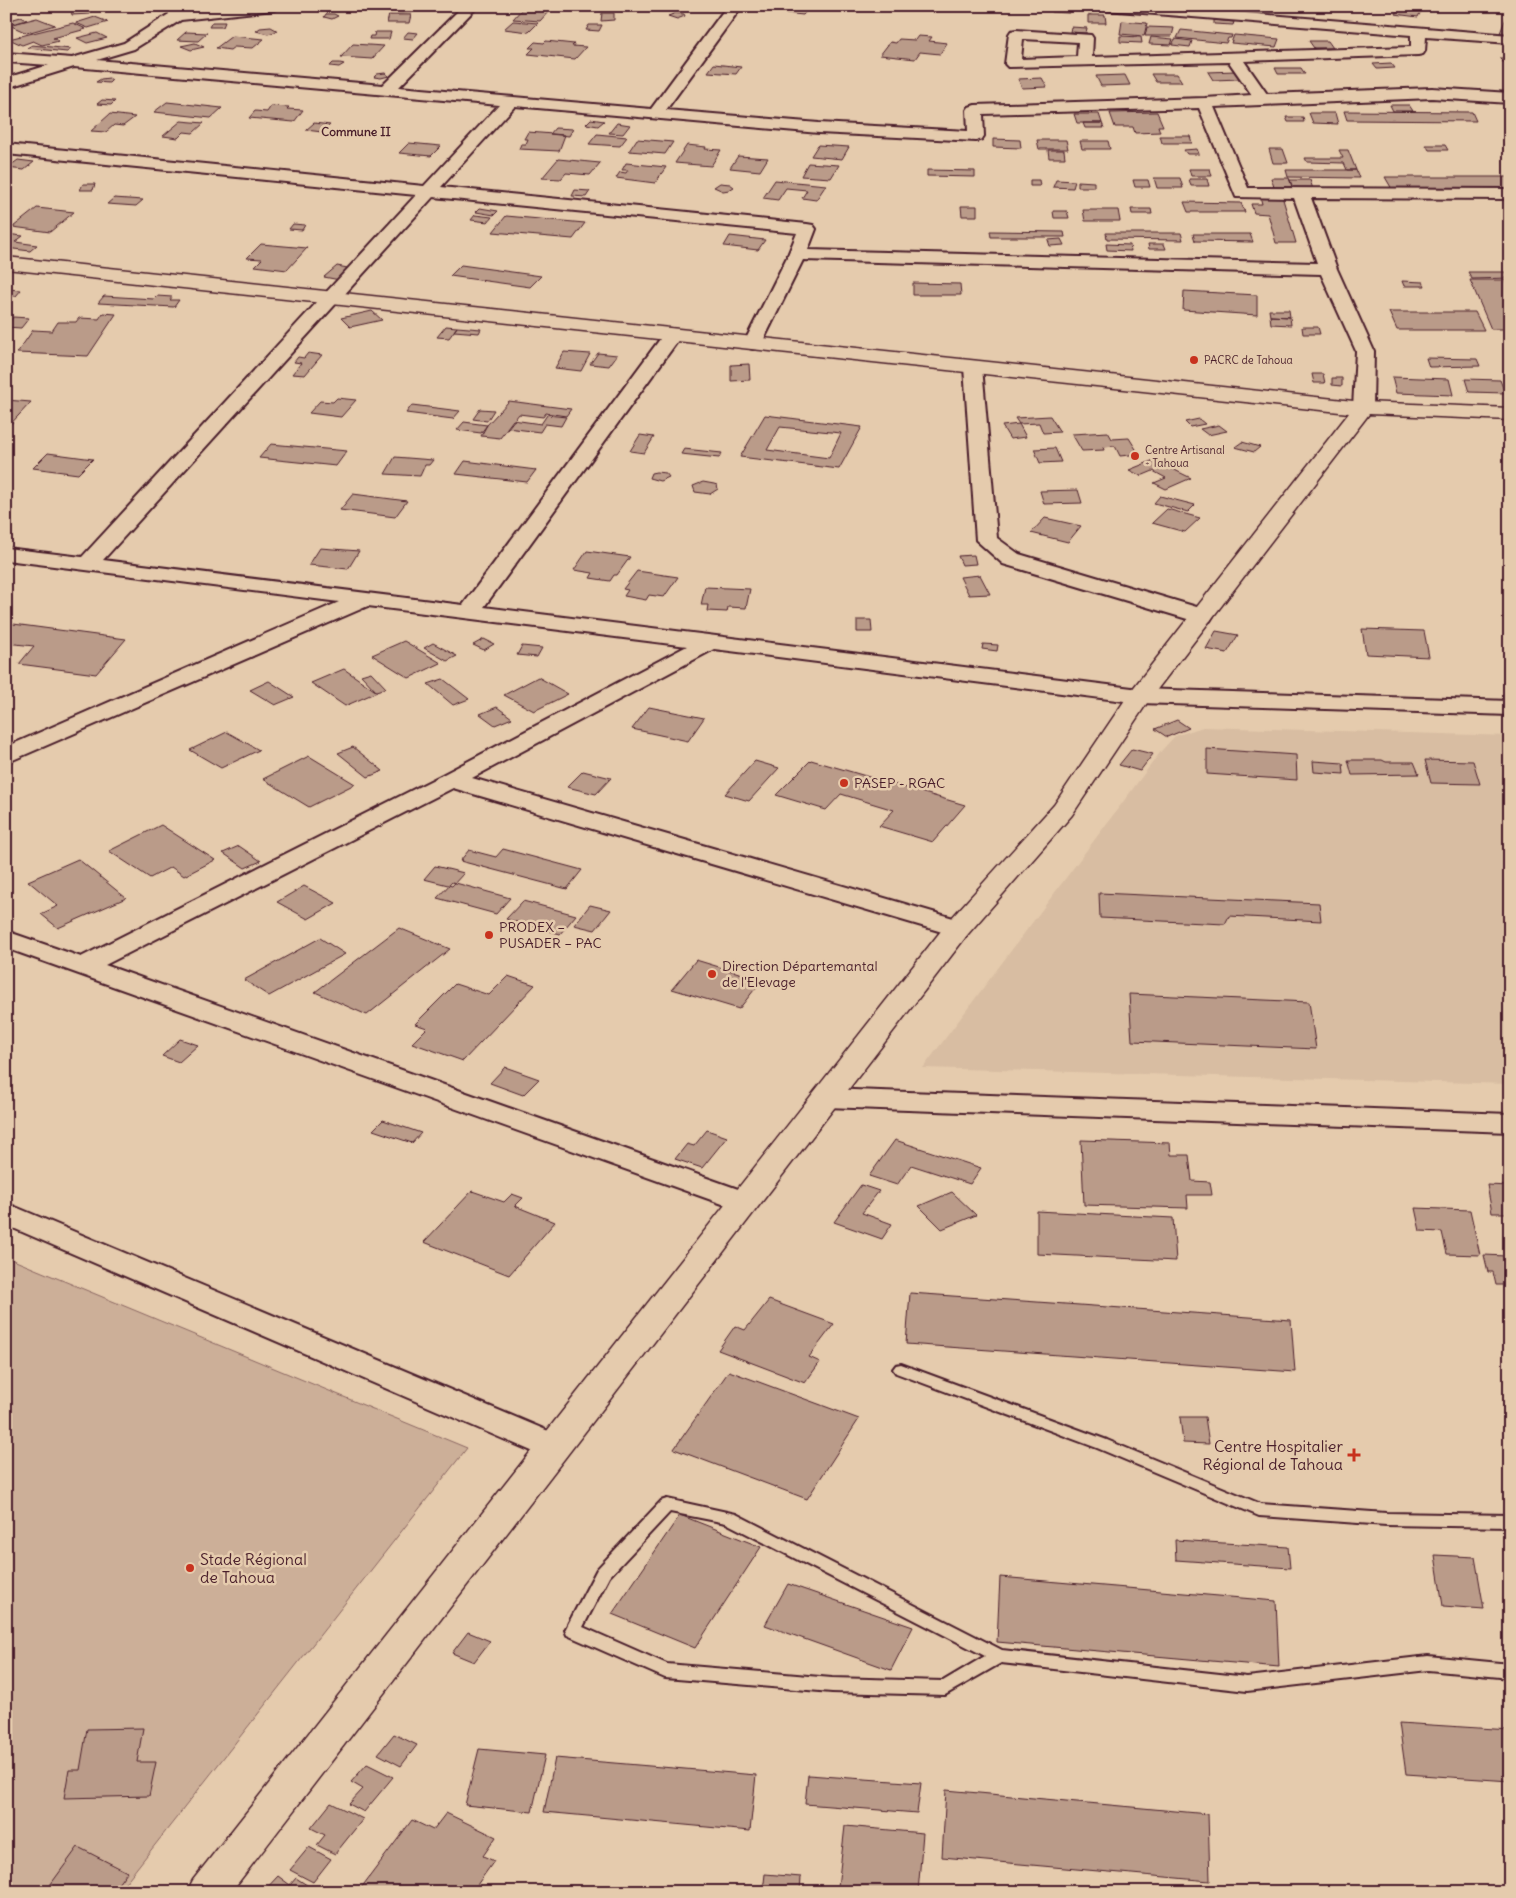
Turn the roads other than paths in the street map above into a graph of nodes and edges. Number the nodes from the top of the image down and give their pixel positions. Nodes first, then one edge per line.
1 (274, 6) edge
2 (471, 6) edge
3 (735, 6) edge
4 (1106, 6) edge
5 (1313, 6) edge
6 (178, 10) edge
7 (1308, 23) junction
8 (1419, 33) junction
9 (1510, 39) edge
10 (6, 57) edge
11 (1234, 58) junction
12 (1084, 62) junction
13 (73, 63) junction
14 (6, 83) edge
15 (386, 91) junction
16 (1510, 98) edge
17 (1264, 99) junction
18 (510, 102) junction
19 (1205, 104) junction
20 (656, 113) junction
21 (6, 149) edge
22 (428, 192) junction
23 (1301, 194) junction
24 (1510, 194) edge
25 (797, 255) junction
26 (6, 263) edge
27 (1328, 269) junction
28 (330, 298) junction
29 (673, 334) junction
30 (753, 343) junction
31 (973, 366) junction
32 (1363, 408) junction
33 (1510, 414) edge
34 (6, 554) edge
35 (87, 564) junction
36 (365, 599) junction
37 (470, 612) junction
38 (1202, 616) junction
39 (709, 642) junction
40 (1140, 696) junction
41 (1510, 708) edge
42 (6, 756) edge
43 (451, 780) junction
44 (958, 928) junction
45 (6, 938) edge
46 (83, 966) junction
47 (826, 1098) junction
48 (1510, 1123) edge
49 (745, 1202) junction
50 (6, 1213) edge
51 (901, 1369) dead end
52 (554, 1447) junction
53 (1510, 1521) edge
54 (1000, 1656) junction
55 (1510, 1671) edge
56 (207, 1892) edge

1 - 6 street
2 - 15 street
3 - 20 street
4 - 7 street
5 - 7 street
6 - 13 street
7 - 8 street
8 - 9 street
8 - 11 street
10 - 13 street
11 - 12 street
11 - 17 street
12 - 12 street
13 - 14 street
13 - 15 street
15 - 18 street
16 - 17 street
17 - 19 street
18 - 20 street
18 - 22 street
19 - 20 street
19 - 23 street
21 - 22 street
22 - 25 street
22 - 28 street
23 - 24 street
23 - 27 street
25 - 27 street
25 - 30 street
26 - 28 street
27 - 32 street
28 - 29 street
28 - 35 street
29 - 30 street
29 - 37 street
30 - 31 street
31 - 32 street
31 - 38 street
32 - 33 street
32 - 38 street
34 - 35 street
35 - 36 street
36 - 37 street
36 - 42 street
37 - 39 street
38 - 40 street
39 - 40 street
39 - 43 street
40 - 41 street
40 - 44 street
43 - 44 street
43 - 46 street
44 - 47 street
45 - 46 street
46 - 49 street
47 - 48 street
47 - 49 street
49 - 52 street
50 - 52 street
51 - 53 lane
52 - 56 street
54 - 54 lane
54 - 55 lane

